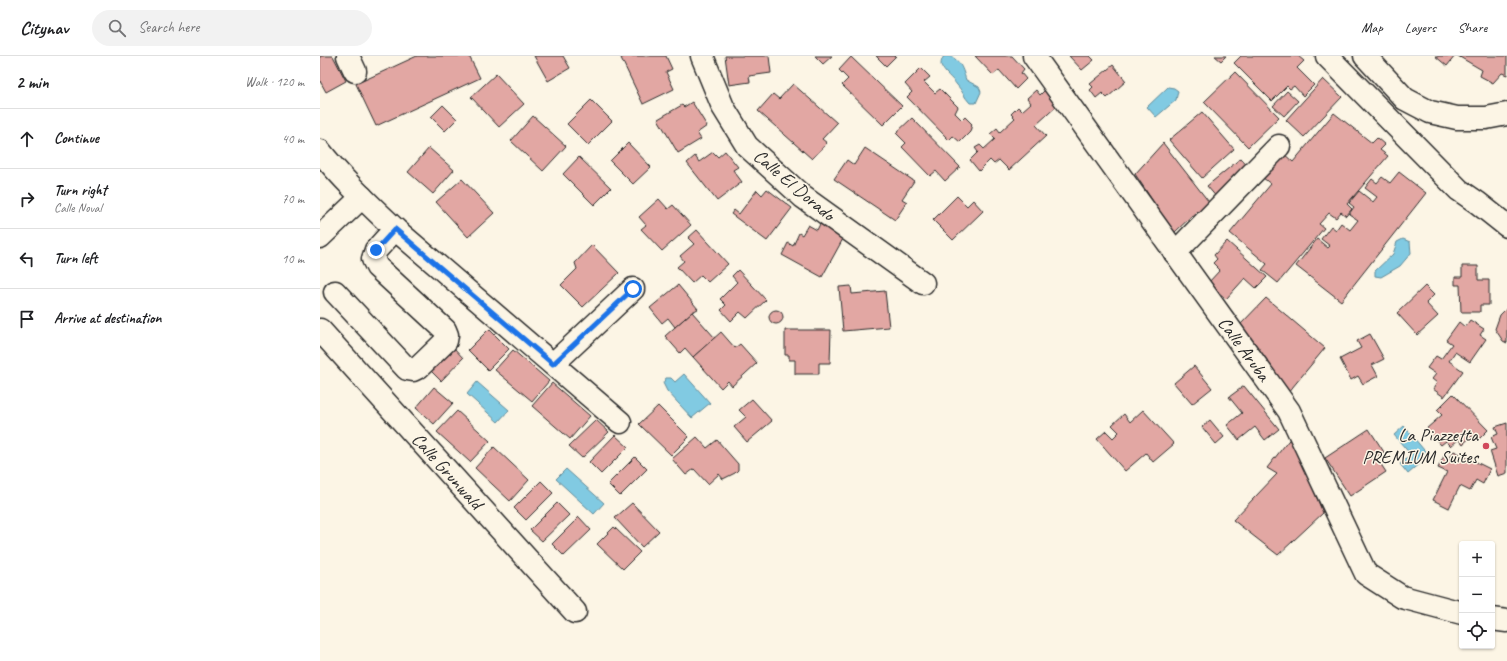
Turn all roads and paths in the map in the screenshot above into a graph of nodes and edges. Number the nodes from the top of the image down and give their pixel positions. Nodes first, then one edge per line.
1 (702, 56) edge
2 (1034, 56) edge
3 (1327, 56) edge
4 (1365, 56) edge
5 (1507, 114) edge
6 (1278, 146) dead end
7 (323, 161) edge
8 (362, 197) junction
9 (1507, 226) edge
10 (395, 229) junction
11 (320, 237) edge
12 (1175, 253) junction
13 (923, 283) dead end
14 (633, 289) dead end
15 (334, 292) dead end
16 (320, 330) edge
17 (553, 364) junction
18 (620, 422) dead end
19 (575, 612) dead end
20 (1459, 612) edge
21 (1495, 620) edge
22 (1507, 621) edge

1 - 13 street, Calle El Dorado
2 - 12 street, Calle Aruba
3 - 9 street
4 - 5 street
6 - 12 street
7 - 8 street
8 - 10 street
8 - 11 street
10 - 15 street
10 - 17 street
12 - 20 street, Calle Aruba
14 - 17 street
16 - 19 street, Calle Grunwald
17 - 18 street
21 - 22 street

